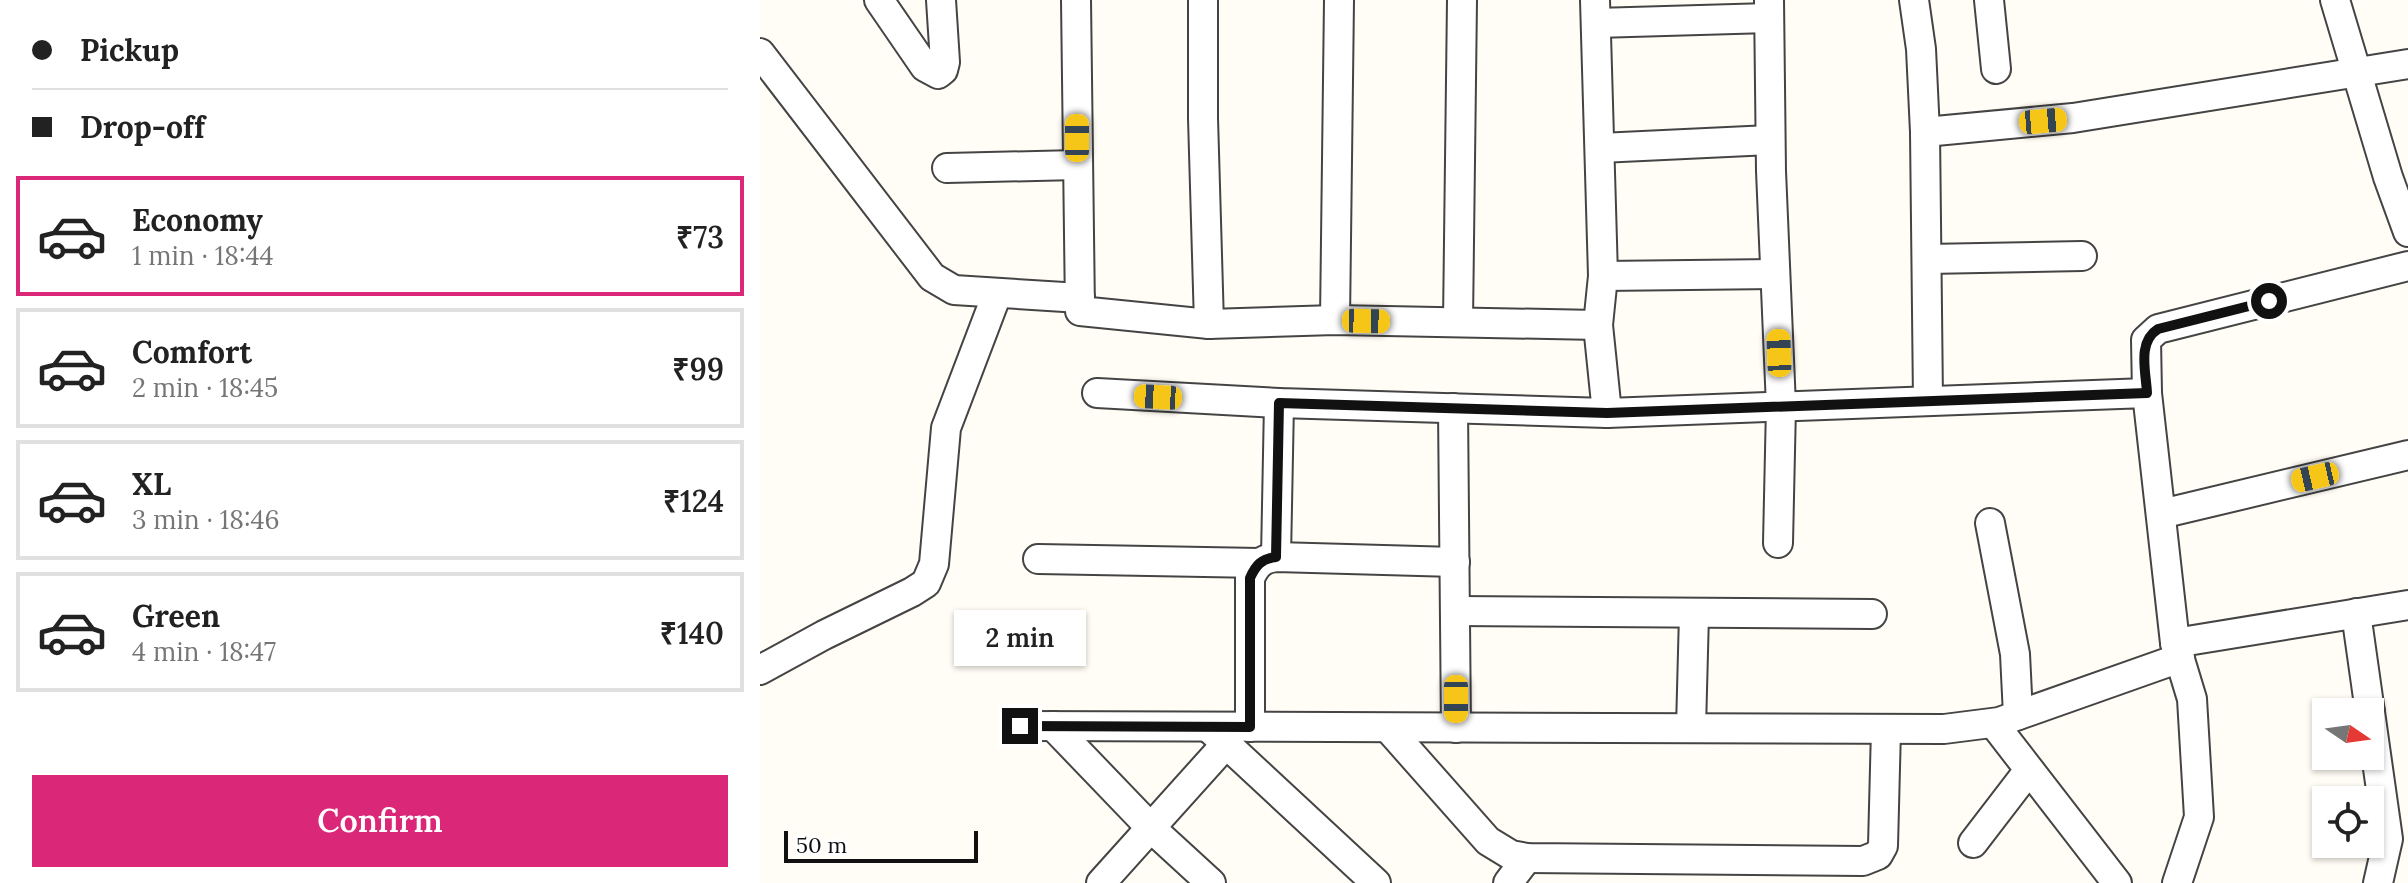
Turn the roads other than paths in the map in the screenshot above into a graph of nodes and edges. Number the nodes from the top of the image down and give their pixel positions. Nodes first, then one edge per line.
1 (879, 0) edge
2 (941, 0) edge
3 (1076, 0) edge
4 (1203, 0) edge
5 (1339, 0) edge
6 (1462, 0) edge
7 (1914, 0) edge
8 (1989, 0) edge
9 (2335, 0) edge
10 (1769, 9) edge
11 (1596, 12) edge
12 (760, 53) edge
13 (2408, 64) edge
14 (1996, 69) dead end
15 (2356, 72) junction
16 (1925, 132) junction
17 (1770, 140) junction
18 (1600, 148) junction
19 (1077, 165) junction
20 (947, 168) dead end
21 (2408, 232) edge
22 (2082, 256) dead end
23 (1927, 259) junction
24 (2408, 266) edge
25 (1775, 274) junction
26 (1603, 276) junction
27 (997, 294) junction
28 (1080, 298) junction
29 (1335, 320) junction
30 (1458, 322) junction
31 (1209, 324) junction
32 (1598, 325) junction
33 (1097, 393) dead end
34 (2147, 393) junction
35 (1928, 400) junction
36 (1279, 403) junction
37 (1781, 406) junction
38 (1453, 408) junction
39 (1607, 413) junction
40 (2408, 455) edge
41 (2161, 514) junction
42 (1990, 523) dead end
43 (1778, 543) dead end
44 (1038, 559) dead end
45 (1268, 560) junction
46 (1455, 562) junction
47 (2408, 605) edge
48 (1455, 611) junction
49 (2356, 613) junction
50 (1694, 614) junction
51 (1872, 614) dead end
52 (2178, 650) junction
53 (760, 670) edge
54 (2368, 698) edge
55 (2006, 720) junction
56 (1020, 726) dead end
57 (1053, 726) junction
58 (1250, 727) junction
59 (1388, 728) junction
60 (1456, 728) junction
61 (1691, 728) junction
62 (1886, 729) junction
63 (1217, 735) junction
64 (2029, 770) junction
65 (2378, 770) edge
66 (1151, 828) junction
67 (1973, 843) dead end
68 (1527, 858) junction
69 (1101, 883) edge
70 (1211, 883) edge
71 (1376, 883) edge
72 (1508, 883) edge
73 (2117, 883) edge
74 (2177, 883) edge
75 (2378, 883) edge

1 - 2 street
3 - 19 street
4 - 31 street
5 - 29 street
6 - 30 street
7 - 16 street
8 - 14 street
9 - 15 street
10 - 11 street
10 - 17 street
11 - 18 street
12 - 27 street
13 - 15 street
15 - 16 street
15 - 21 street
16 - 23 street
17 - 18 street
17 - 25 street
18 - 26 street
19 - 20 street
19 - 28 street
22 - 23 street
23 - 35 street
24 - 34 street
25 - 26 street
25 - 37 street
26 - 32 street
27 - 28 street
27 - 53 street
28 - 31 street
29 - 30 street
29 - 31 street
30 - 32 street
32 - 39 street
33 - 36 street
34 - 35 street
34 - 41 street
35 - 37 street
36 - 38 street
36 - 45 street
37 - 39 street
37 - 43 street
38 - 39 street
38 - 46 street
40 - 41 street
41 - 52 street
42 - 55 street
44 - 45 street
45 - 46 street
45 - 58 street
46 - 48 street
47 - 49 street
48 - 50 street
48 - 60 street
49 - 52 street
49 - 54 street
50 - 51 street
50 - 61 street
52 - 55 street
52 - 74 street
55 - 62 street
55 - 64 street
56 - 57 street
57 - 63 street
57 - 66 street
58 - 59 street
58 - 63 street
59 - 60 street
59 - 68 street
60 - 61 street
61 - 62 street
62 - 68 street
63 - 66 street
63 - 71 street
64 - 67 street
64 - 73 street
65 - 75 street
66 - 69 street
66 - 70 street
68 - 72 street

